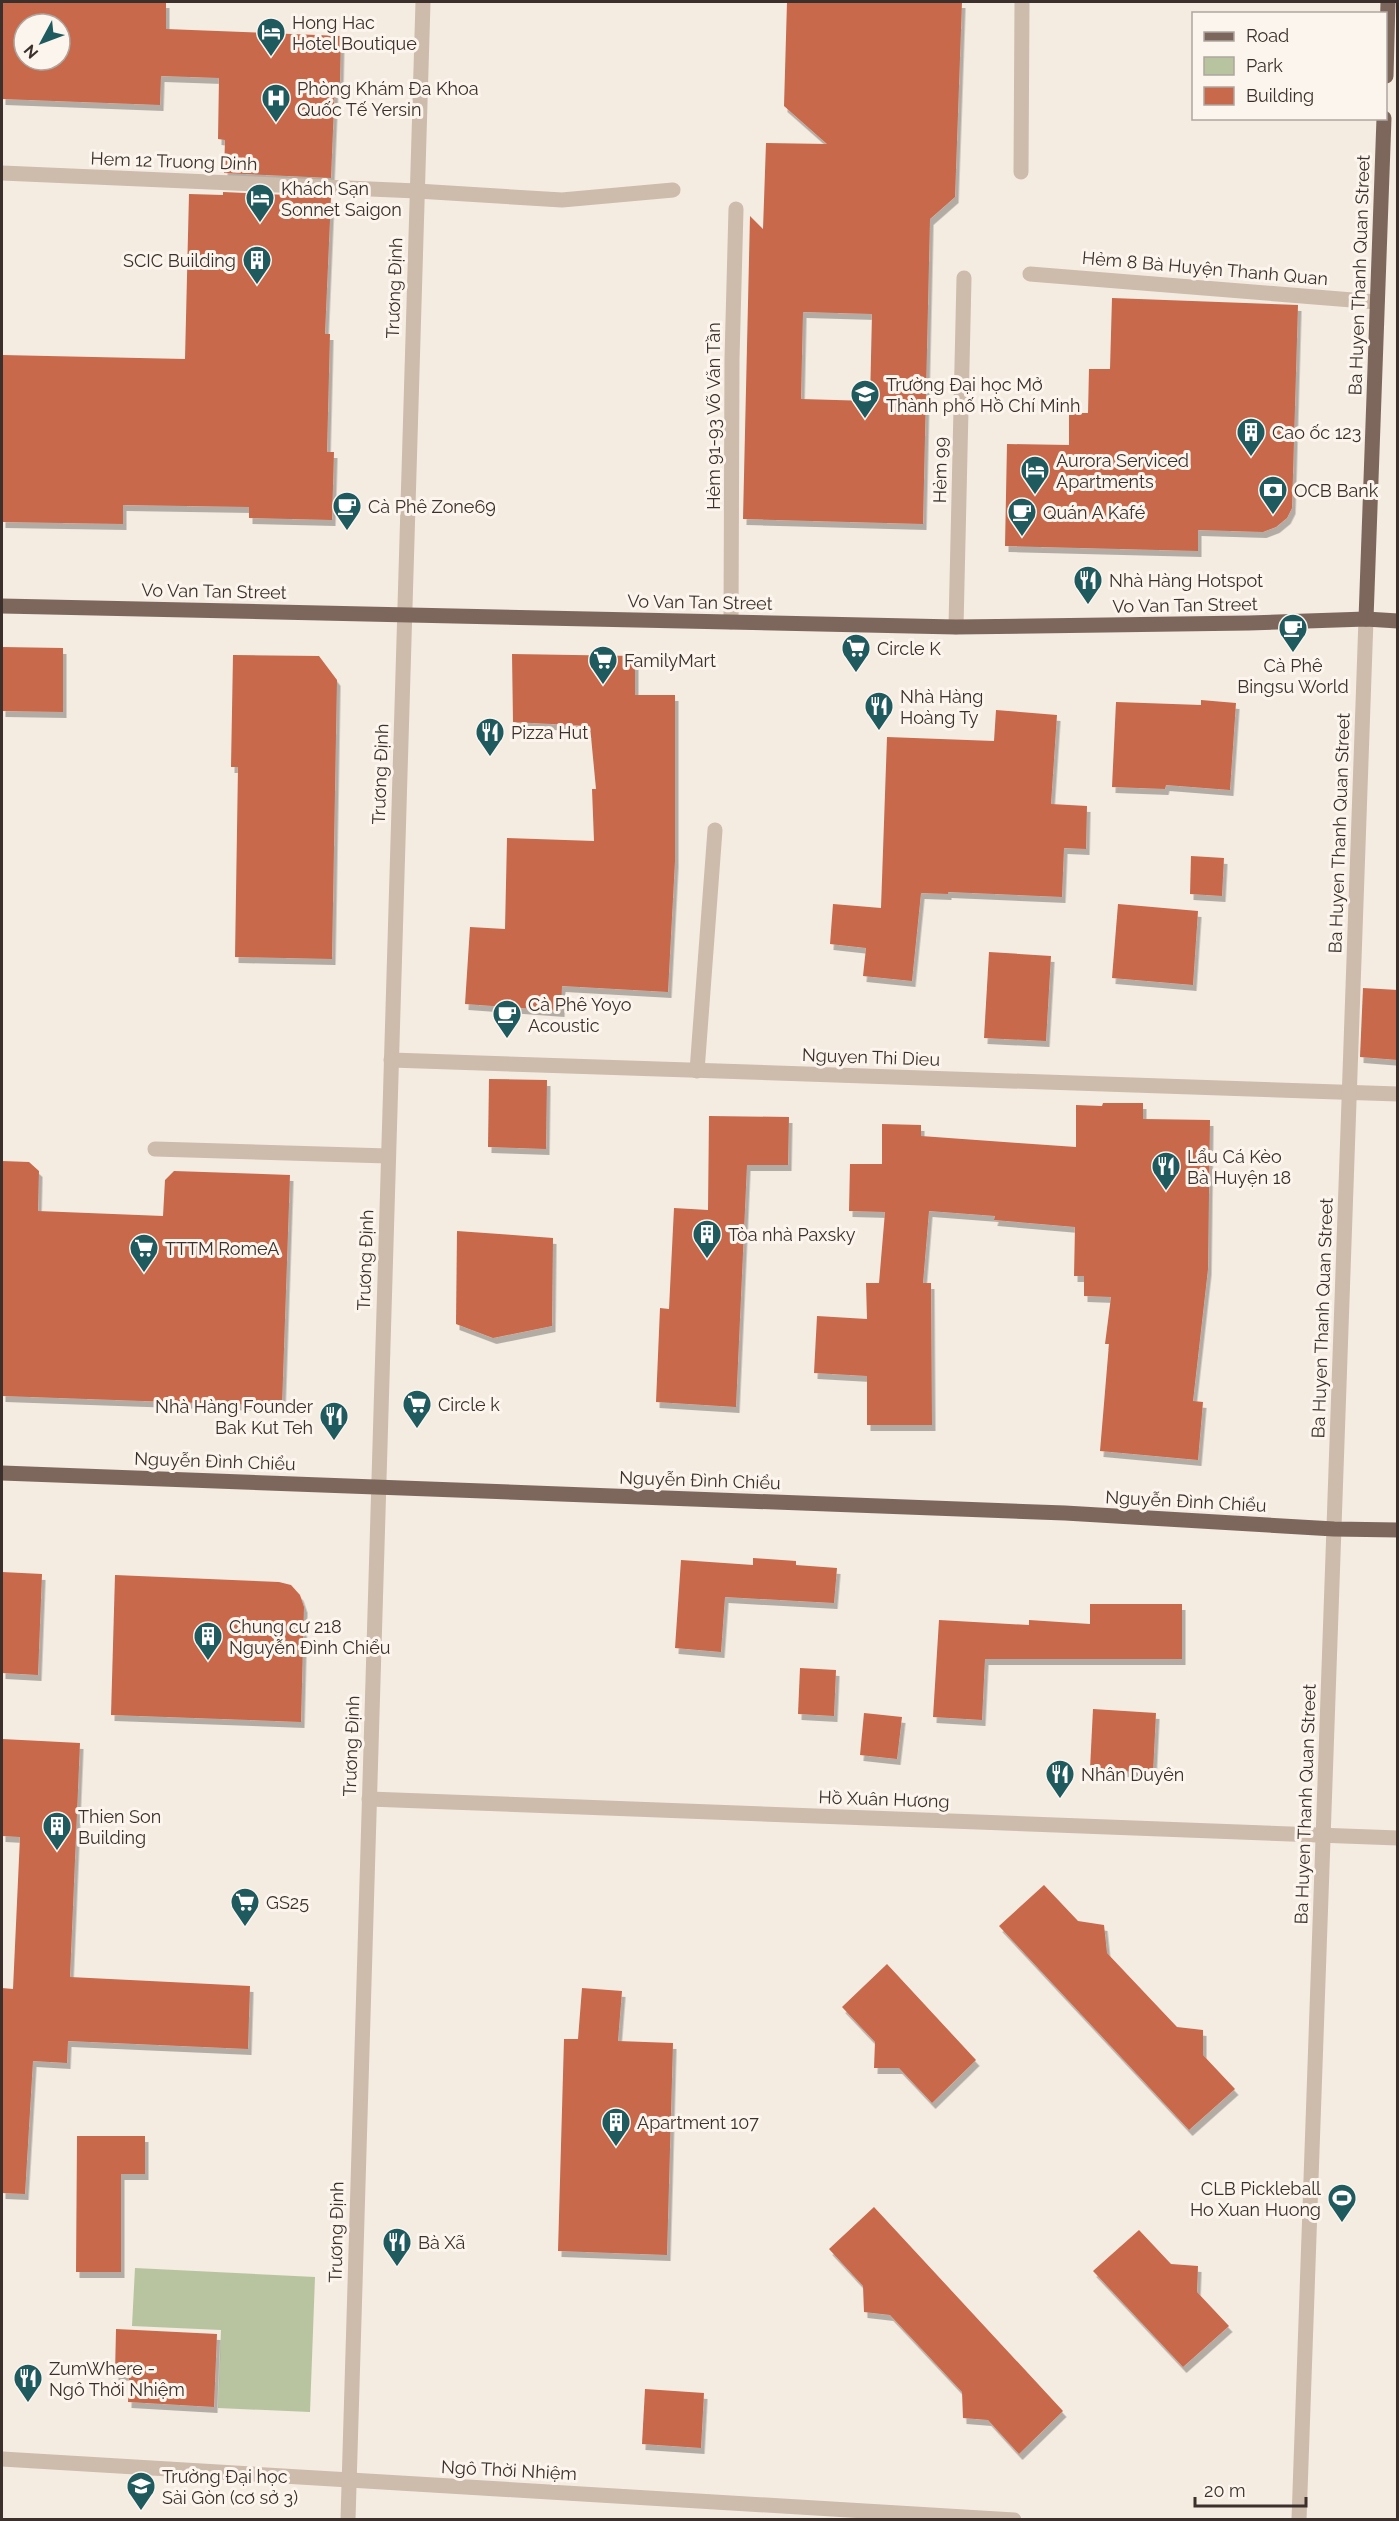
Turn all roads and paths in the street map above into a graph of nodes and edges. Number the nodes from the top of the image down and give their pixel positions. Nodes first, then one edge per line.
1 (423, 2) edge
2 (1022, 2) edge
3 (1388, 2) edge
4 (1387, 39) edge
5 (1384, 120) edge
6 (1022, 171) dead end
7 (2, 173) edge
8 (673, 190) dead end
9 (417, 191) junction
10 (736, 210) dead end
11 (1030, 274) dead end
12 (964, 278) dead end
13 (1377, 302) junction
14 (2, 606) edge
15 (404, 614) junction
16 (1366, 619) junction
17 (1398, 621) edge
18 (731, 622) junction
19 (956, 627) junction
20 (715, 830) dead end
21 (391, 1060) junction
22 (697, 1071) junction
23 (1349, 1093) junction
24 (1398, 1094) edge
25 (155, 1149) dead end
26 (388, 1156) junction
27 (2, 1473) edge
28 (378, 1487) junction
29 (1334, 1529) junction
30 (1398, 1530) edge
31 (369, 1799) junction
32 (1323, 1835) junction
33 (1398, 1838) edge
34 (2, 2458) edge
35 (349, 2479) junction
36 (348, 2520) edge
37 (1014, 2520) edge
38 (1299, 2520) edge

1 - 9 street, Trương Định
2 - 6 street
3 - 4 main road
5 - 13 main road, Ba Huyen Thanh Quan Street
7 - 9 street, Hem 12 Truong Dinh
8 - 9 street, Hem 12 Truong Dinh
9 - 15 street, Trương Định
10 - 18 street, Hẻm 91-93 Võ Văn Tần
11 - 13 street, Hẻm 8 Bà Huyện Thanh Quan
12 - 19 street, Hẻm 99
13 - 16 main road, Ba Huyen Thanh Quan Street
14 - 15 main road, Vo Van Tan Street
15 - 18 main road, Vo Van Tan Street
15 - 21 street, Trương Định
16 - 17 main road, Vo Van Tan Street
16 - 19 main road, Vo Van Tan Street
16 - 23 street, Ba Huyen Thanh Quan Street
18 - 19 main road, Vo Van Tan Street
20 - 22 street
21 - 22 street, Nguyen Thi Dieu
21 - 26 street, Trương Định
22 - 23 street, Nguyen Thi Dieu
23 - 24 street, Nguyen Thi Dieu
23 - 29 street, Ba Huyen Thanh Quan Street
25 - 26 street
26 - 28 street, Trương Định
27 - 28 main road, Nguyễn Đình Chiểu
28 - 29 main road, Nguyễn Đình Chiểu
28 - 31 street, Trương Định
29 - 30 main road, Nguyễn Đình Chiểu
29 - 32 street, Ba Huyen Thanh Quan Street
31 - 32 street, Hồ Xuân Hương
31 - 35 street, Trương Định
32 - 33 street, Hồ Xuân Hương
32 - 38 street, Ba Huyen Thanh Quan Street
34 - 35 street, Ngô Thời Nhiệm
35 - 36 street, Trương Định
35 - 37 street, Ngô Thời Nhiệm

